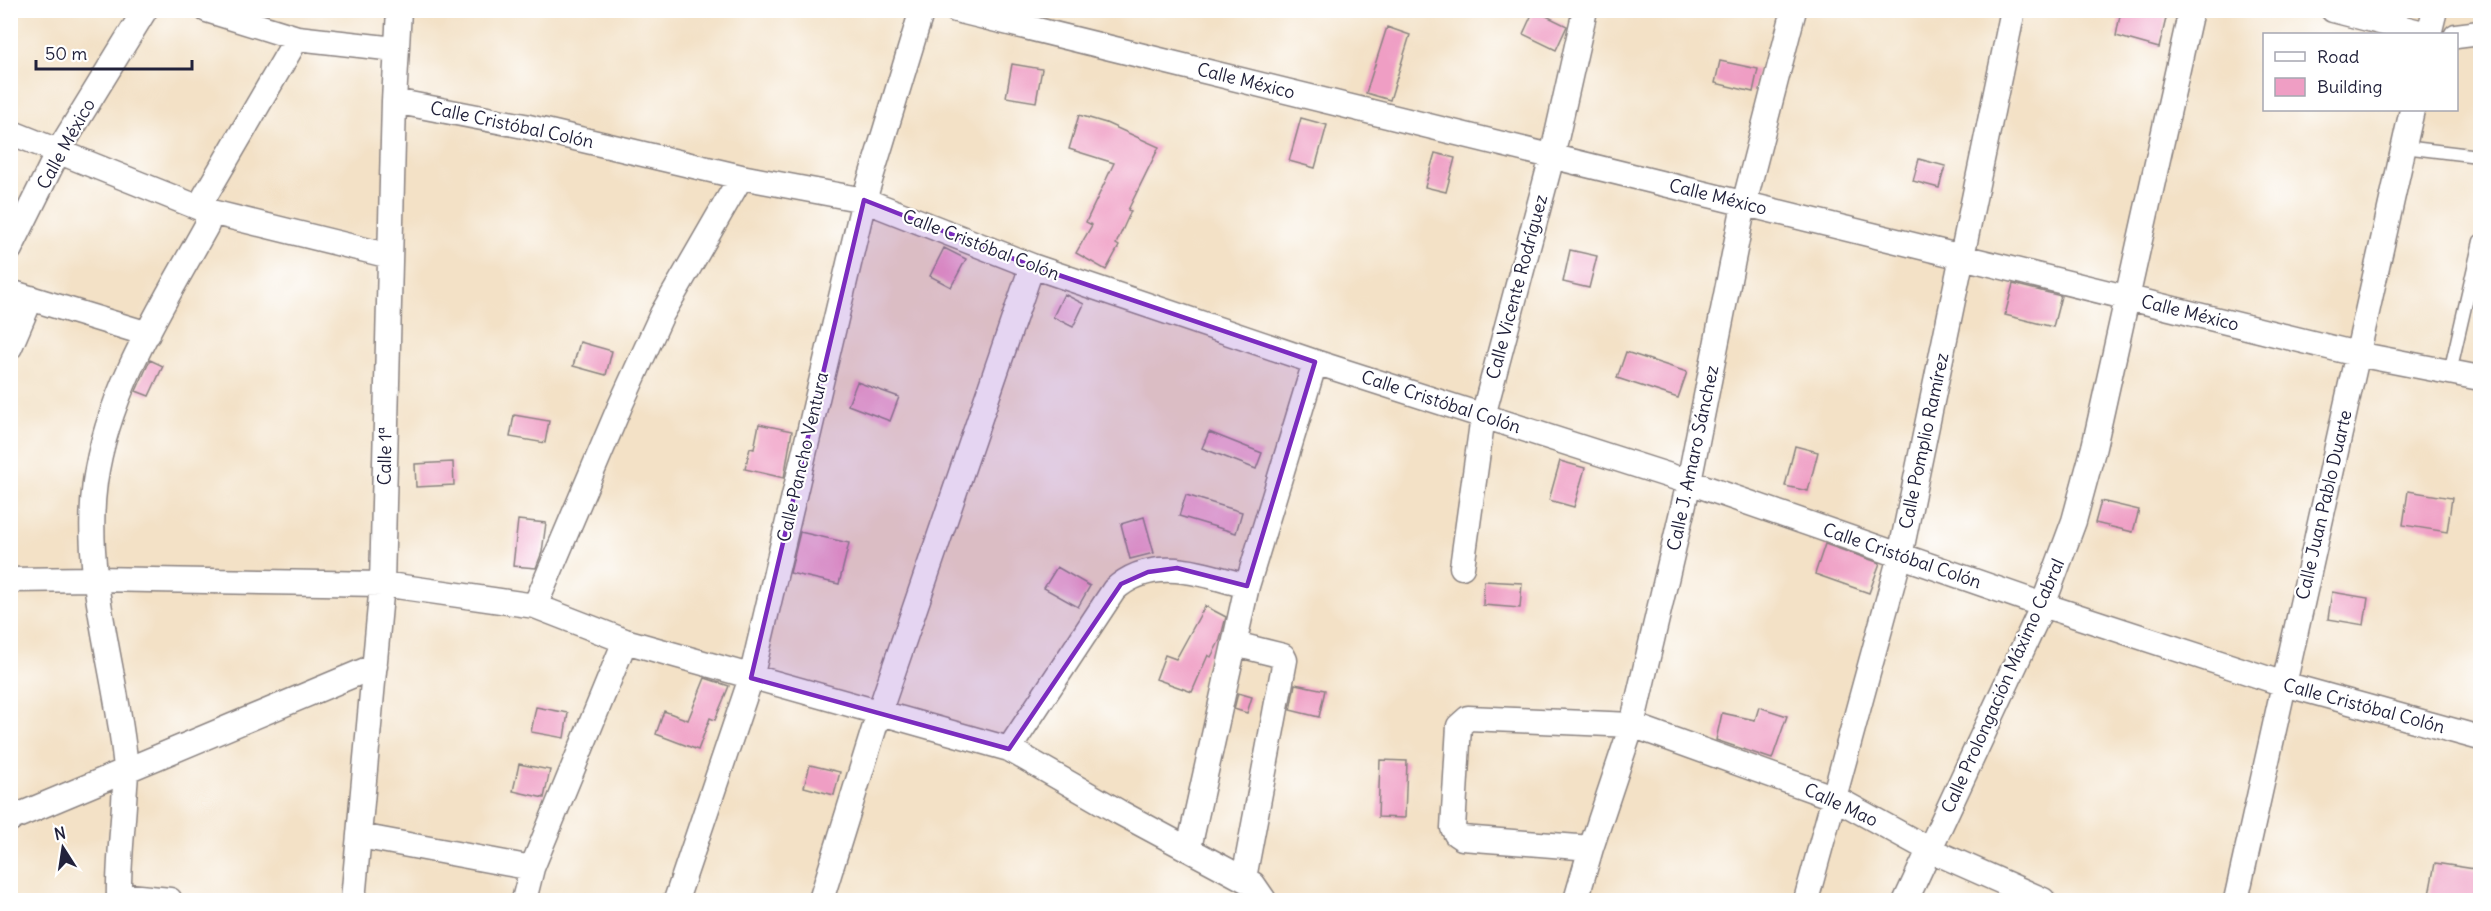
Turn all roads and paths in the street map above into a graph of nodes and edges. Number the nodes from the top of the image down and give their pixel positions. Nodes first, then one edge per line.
1 (145, 10) edge
2 (207, 10) edge
3 (399, 10) edge
4 (922, 10) edge
5 (956, 10) edge
6 (1585, 10) edge
7 (1794, 10) edge
8 (2013, 10) edge
9 (2191, 10) edge
10 (2333, 10) edge
11 (2435, 10) edge
12 (2424, 33) edge
13 (2428, 33) edge
14 (2481, 33) edge
15 (2458, 36) edge
16 (297, 38) junction
17 (395, 49) junction
18 (394, 100) junction
19 (2412, 111) edge
20 (10, 132) edge
21 (2404, 147) junction
22 (59, 150) junction
23 (1552, 157) junction
24 (2481, 159) edge
25 (741, 177) junction
26 (864, 200) junction
27 (1744, 204) junction
28 (207, 211) junction
29 (2481, 241) edge
30 (10, 249) edge
31 (390, 256) junction
32 (1962, 257) junction
33 (1032, 266) junction
34 (21, 295) edge
35 (2126, 297) junction
36 (148, 334) junction
37 (10, 347) edge
38 (2358, 354) junction
39 (1316, 362) junction
40 (2450, 372) junction
41 (2481, 378) edge
42 (1483, 416) junction
43 (1689, 482) junction
44 (1900, 556) junction
45 (1462, 567) dead end
46 (96, 579) junction
47 (10, 580) edge
48 (382, 584) junction
49 (1247, 586) junction
50 (2043, 605) junction
51 (536, 606) junction
52 (625, 641) junction
53 (1235, 644) junction
54 (375, 666) junction
55 (751, 678) junction
56 (2284, 684) junction
57 (879, 713) junction
58 (1632, 725) junction
59 (2481, 738) edge
60 (1009, 749) junction
61 (126, 770) junction
62 (1834, 798) junction
63 (10, 819) edge
64 (360, 836) junction
65 (1188, 848) junction
66 (1591, 848) junction
67 (1928, 849) junction
68 (532, 868) junction
69 (1244, 878) junction
70 (119, 898) edge
71 (170, 900) edge
72 (353, 900) edge
73 (524, 900) edge
74 (676, 900) edge
75 (821, 900) edge
76 (1264, 900) edge
77 (1576, 900) edge
78 (1806, 900) edge
79 (1906, 900) edge
80 (2043, 900) edge
81 (2236, 900) edge

1 - 22 street, Calle México
2 - 16 street
3 - 17 street, Calle 1ª
4 - 26 street, Calle Pancho Ventura
5 - 23 street, Calle México
6 - 23 street, Calle Vicente Rodríguez
7 - 27 street, Calle J. Amaro Sánchez
8 - 32 street, Calle Pomplio Ramírez
9 - 35 street, Calle Prolongación Máximo Cabral
10 - 12 street
11 - 13 street
14 - 15 street
16 - 17 street
16 - 28 street
17 - 18 street, Calle 1ª
18 - 25 street, Calle Cristóbal Colón
18 - 31 street, Calle 1ª
19 - 21 street, Calle Juan Pablo Duarte
20 - 22 street
21 - 24 lane
21 - 38 street, Calle Juan Pablo Duarte
22 - 28 street
22 - 30 street, Calle México
23 - 27 street, Calle México
23 - 42 street, Calle Vicente Rodríguez
25 - 26 street, Calle Cristóbal Colón
25 - 51 street
26 - 33 street, Calle Cristóbal Colón
26 - 55 street, Calle Pancho Ventura
27 - 32 street, Calle México
27 - 43 street, Calle J. Amaro Sánchez
28 - 31 street
28 - 36 street
29 - 40 lane
31 - 48 street, Calle 1ª
32 - 35 street, Calle México
32 - 44 street, Calle Pomplio Ramírez
33 - 39 street, Calle Cristóbal Colón
33 - 57 street
34 - 36 street
34 - 37 street
35 - 38 street, Calle México
35 - 50 street, Calle Prolongación Máximo Cabral
36 - 46 street
38 - 40 street, Calle México
38 - 56 street, Calle Juan Pablo Duarte
39 - 42 street, Calle Cristóbal Colón
39 - 49 street
40 - 41 street, Calle México
42 - 43 street, Calle Cristóbal Colón
42 - 45 street, Calle Vicente Rodríguez
43 - 44 street, Calle Cristóbal Colón
43 - 58 street, Calle J. Amaro Sánchez
44 - 50 street, Calle Cristóbal Colón
44 - 62 street, Calle Pomplio Ramírez
46 - 47 street
46 - 48 street
46 - 61 street
48 - 51 street
48 - 54 street, Calle 1ª
49 - 53 street
49 - 60 street
50 - 56 street, Calle Cristóbal Colón
50 - 67 street, Calle Prolongación Máximo Cabral
51 - 52 street
52 - 55 street
52 - 68 street
53 - 65 street
53 - 69 street
54 - 61 street
54 - 64 street, Calle 1ª
55 - 57 street
55 - 74 street, Calle Pancho Ventura
56 - 59 street, Calle Cristóbal Colón
56 - 81 street, Calle Juan Pablo Duarte
57 - 60 street
57 - 75 street
58 - 62 street, Calle Mao
58 - 66 street, Calle J. Amaro Sánchez
58 - 66 street, Calle Mao
60 - 65 street
61 - 63 street
61 - 70 street
62 - 67 street, Calle Mao
62 - 78 street, Calle Pomplio Ramírez
64 - 68 street
64 - 72 street, Calle 1ª
65 - 69 street
66 - 77 street, Calle J. Amaro Sánchez
67 - 79 street, Calle Prolongación Máximo Cabral
67 - 80 street, Calle Mao
68 - 73 street
69 - 76 street
70 - 71 street

